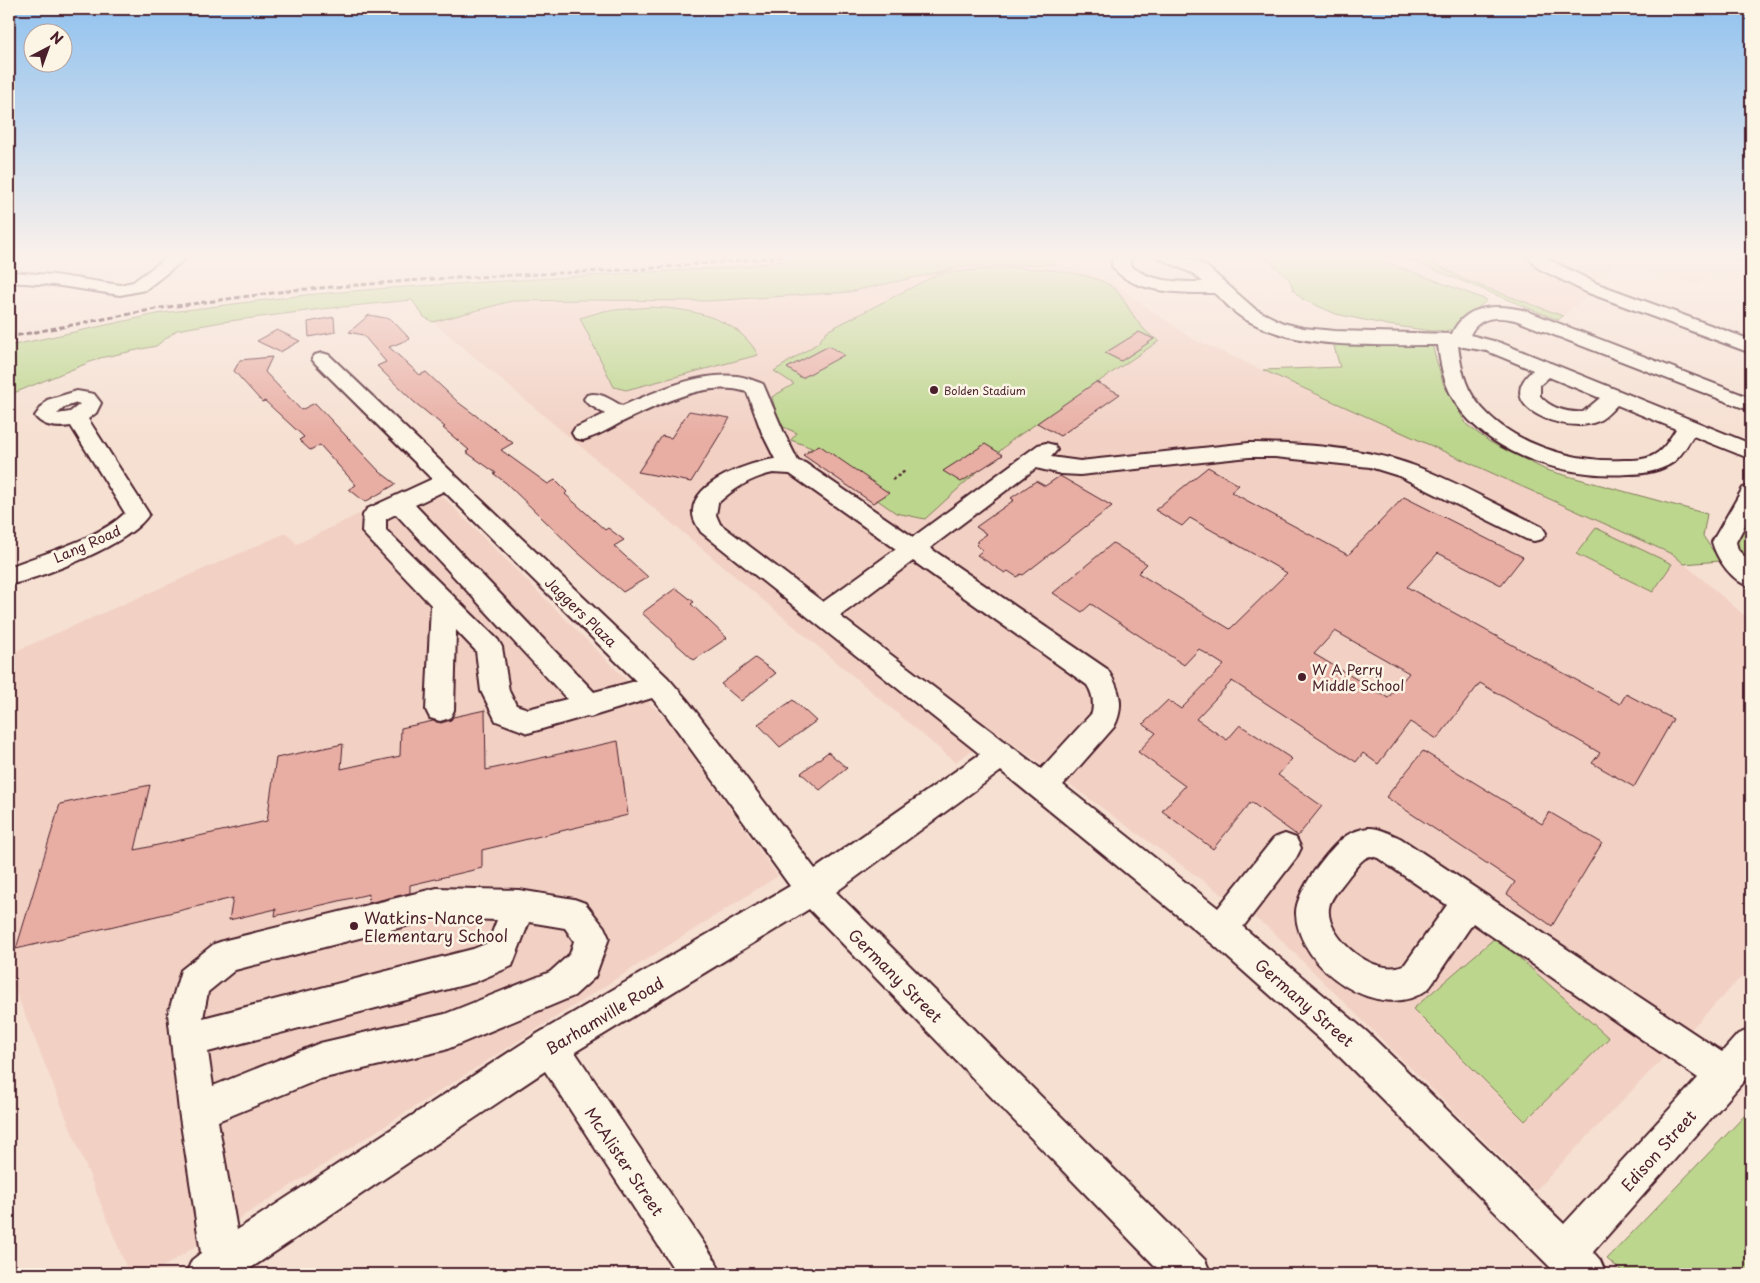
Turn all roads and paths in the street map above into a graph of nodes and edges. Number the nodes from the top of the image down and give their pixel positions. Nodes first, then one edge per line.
1 (1252, 315) edge
2 (1482, 315) edge
3 (1519, 315) edge
4 (1664, 315) edge
5 (1453, 340) junction
6 (1751, 347) edge
7 (322, 359) dead end
8 (1547, 368) junction
9 (1614, 396) junction
10 (594, 399) dead end
11 (1751, 405) edge
12 (622, 415) junction
13 (76, 417) dead end
14 (1688, 426) junction
15 (582, 433) dead end
16 (1751, 452) edge
17 (789, 465) junction
18 (904, 471) dead end
19 (892, 480) dead end
20 (446, 481) junction
21 (1751, 493) edge
22 (399, 503) junction
23 (1534, 533) dead end
24 (915, 548) junction
25 (9, 576) edge
26 (1751, 577) edge
27 (444, 602) junction
28 (822, 616) junction
29 (658, 686) junction
30 (590, 706) junction
31 (440, 710) dead end
32 (1001, 755) junction
33 (1042, 787) junction
34 (1285, 848) dead end
35 (812, 890) junction
36 (1468, 901) junction
37 (519, 905) junction
38 (1221, 930) junction
39 (188, 1040) junction
40 (550, 1047) junction
41 (1751, 1047) edge
42 (1725, 1075) junction
43 (198, 1111) junction
44 (1576, 1264) edge
45 (215, 1268) edge
46 (701, 1274) edge
47 (1191, 1274) edge

1 - 5 street
2 - 5 street
3 - 11 street
4 - 6 street
5 - 8 street
5 - 14 street
7 - 20 street, Jaggers Plaza
8 - 9 street
8 - 9 street
9 - 14 street
10 - 12 street
12 - 15 street
12 - 17 street
13 - 25 street, Lang Road
14 - 16 street
17 - 24 street
17 - 28 street, Germany Street
18 - 19 path
20 - 22 street
20 - 29 street, Jaggers Plaza
21 - 26 street
22 - 27 street
22 - 30 street
23 - 24 street
24 - 28 street
24 - 33 street
27 - 30 street
27 - 31 street
28 - 32 street, Germany Street
29 - 30 street
29 - 35 street, Jaggers Plaza
32 - 33 street, Germany Street
32 - 35 street, Barhamville Road
33 - 38 street, Germany Street
34 - 38 street
35 - 40 street, Barhamville Road
35 - 47 street, Germany Street
36 - 36 street
36 - 42 street
37 - 39 street
37 - 39 street
37 - 43 street
38 - 44 street, Germany Street
39 - 43 street
40 - 45 street, Barhamville Road
40 - 46 street, McAlister Street
41 - 42 street, Edison Street
42 - 44 street, Edison Street
43 - 45 street

